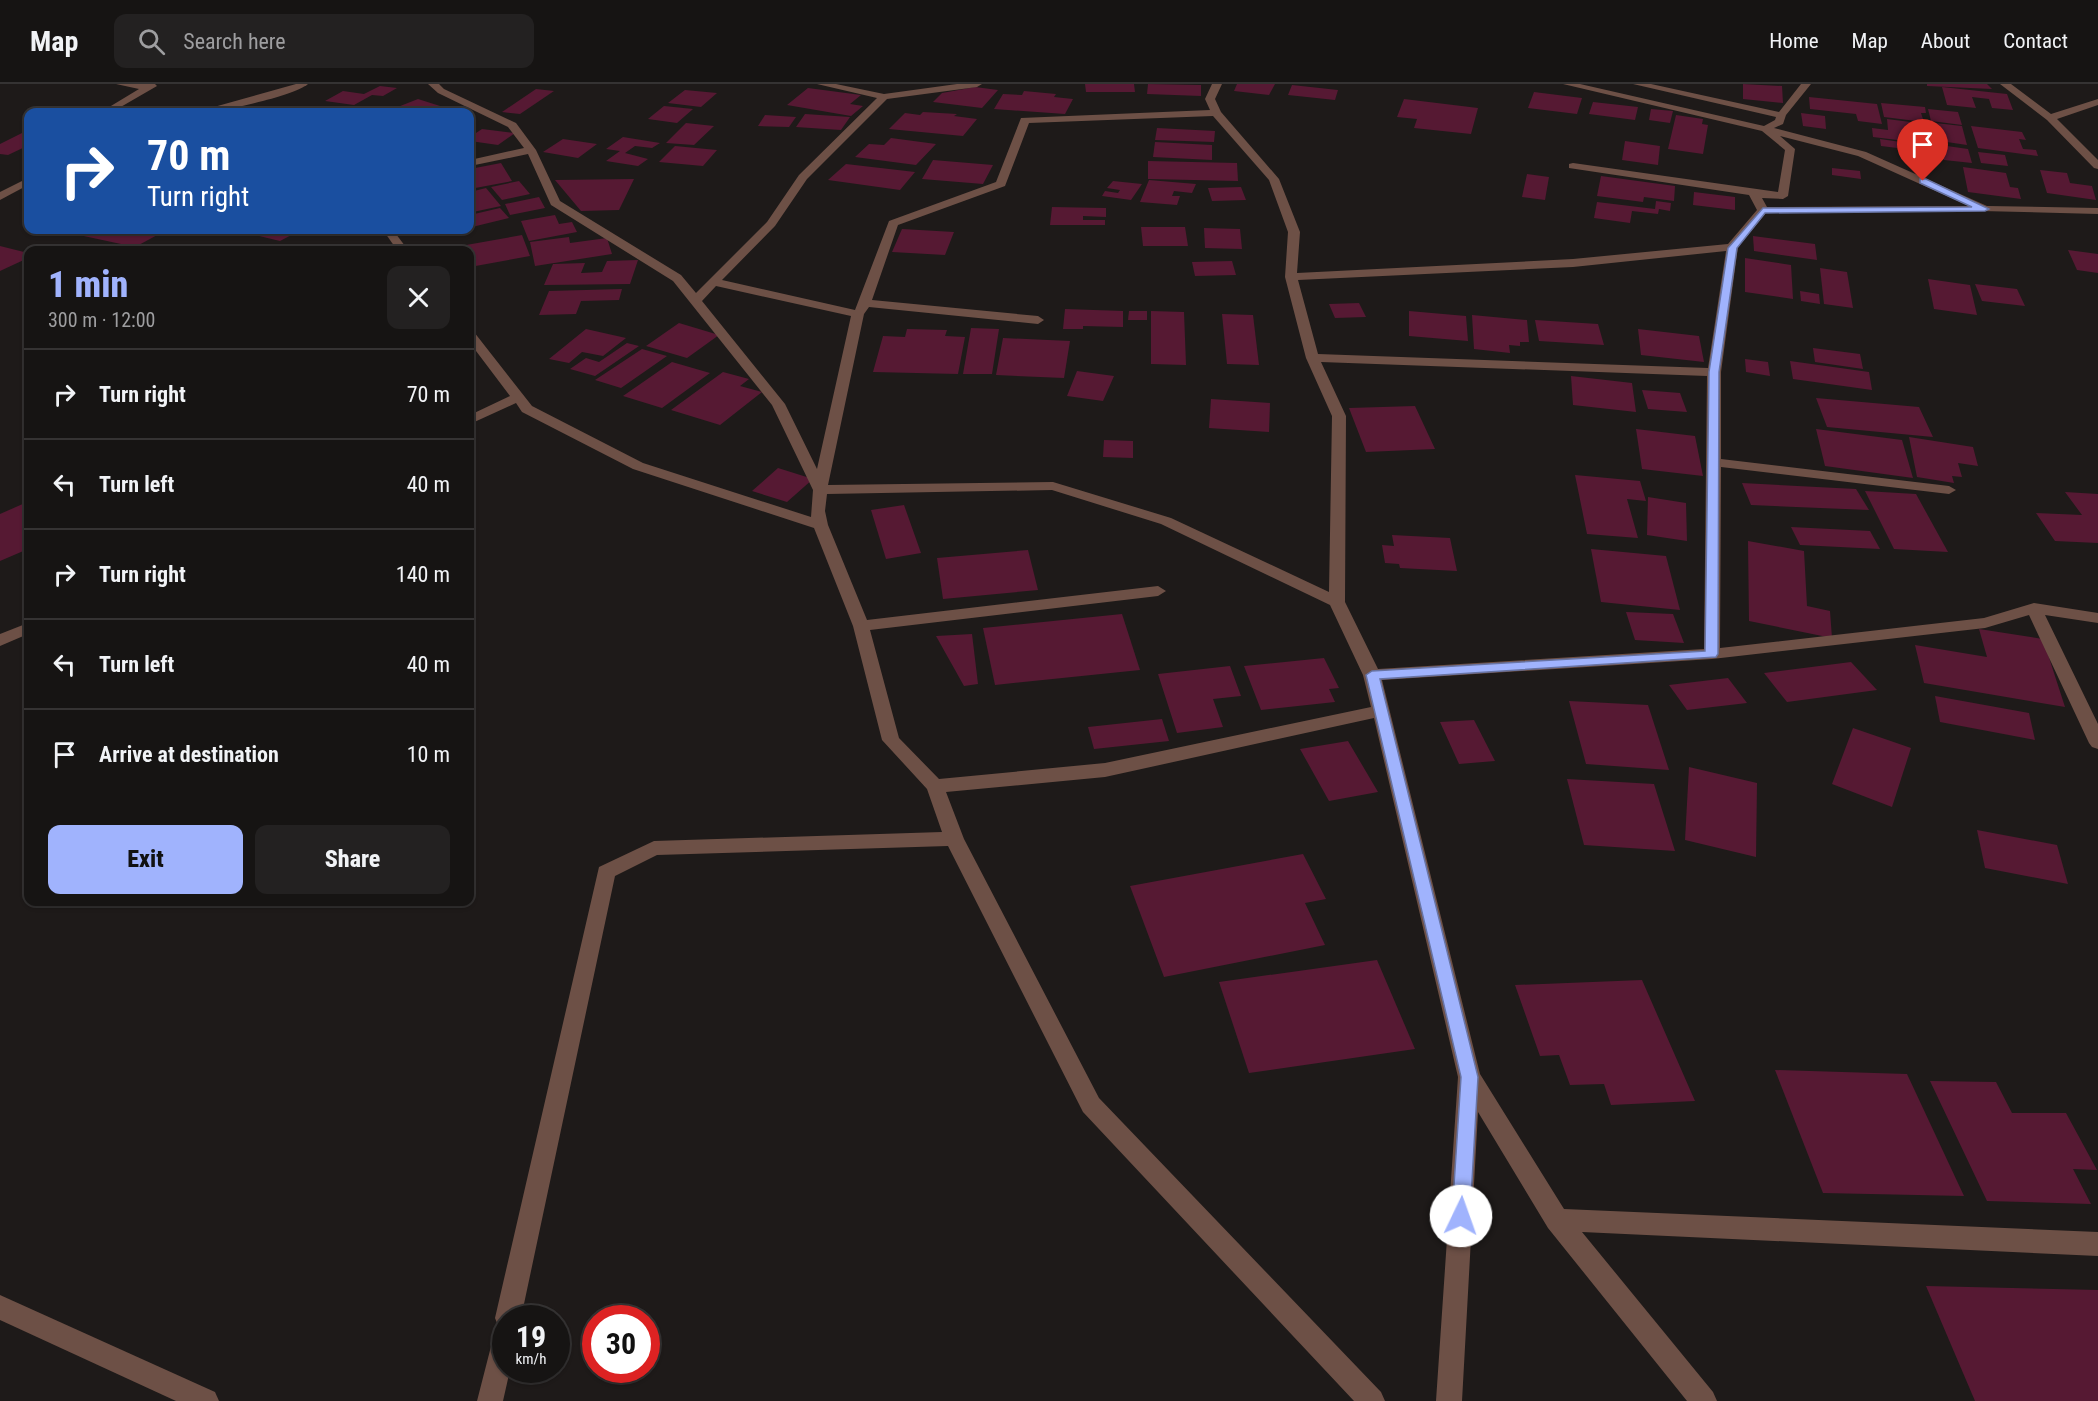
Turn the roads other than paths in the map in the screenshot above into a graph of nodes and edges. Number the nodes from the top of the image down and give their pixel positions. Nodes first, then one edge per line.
1 (121, 84) edge
2 (303, 84) edge
3 (433, 84) edge
4 (822, 84) edge
5 (977, 84) edge
6 (1217, 84) edge
7 (1568, 84) edge
8 (1638, 84) edge
9 (1806, 84) edge
10 (2005, 84) edge
11 (152, 86) edge
12 (916, 88) edge
13 (884, 97) junction
14 (2098, 102) edge
15 (113, 108) edge
16 (217, 108) edge
17 (1216, 113) junction
18 (1781, 116) junction
19 (2050, 118) junction
20 (1765, 129) junction
21 (531, 150) junction
22 (474, 162) edge
23 (1573, 166) dead end
24 (2098, 166) edge
25 (23, 189) edge
26 (1783, 196) junction
27 (0, 197) edge
28 (1985, 209) junction
29 (1763, 210) junction
30 (2098, 211) edge
31 (1732, 248) junction
32 (1291, 277) junction
33 (714, 282) junction
34 (696, 300) junction
35 (861, 308) junction
36 (1038, 320) dead end
37 (474, 341) edge
38 (1312, 358) junction
39 (1714, 372) junction
40 (518, 397) junction
41 (474, 418) edge
42 (1713, 462) junction
43 (820, 490) junction
44 (1949, 490) dead end
45 (820, 525) junction
46 (1158, 591) dead end
47 (1337, 602) junction
48 (2034, 608) junction
49 (2098, 618) edge
50 (861, 626) junction
51 (24, 630) edge
52 (0, 641) edge
53 (1712, 654) junction
54 (1372, 675) junction
55 (1379, 711) junction
56 (2098, 743) edge
57 (935, 786) junction
58 (954, 839) junction
59 (1469, 1077) junction
60 (1557, 1220) junction
61 (2098, 1244) edge
62 (511, 1305) edge
63 (0, 1307) edge
64 (494, 1383) edge
65 (206, 1401) edge
66 (490, 1401) edge
67 (1372, 1401) edge
68 (1449, 1401) edge
69 (1704, 1401) edge

1 - 11 street
2 - 16 street
3 - 21 street
4 - 13 street
5 - 12 street
6 - 17 street
7 - 20 street
8 - 18 street
9 - 18 street
10 - 19 street
11 - 15 street
12 - 13 street
13 - 33 street
14 - 19 street
17 - 32 street
17 - 35 street
18 - 20 street
19 - 24 street
20 - 26 street
20 - 28 street
21 - 22 street
21 - 34 street
23 - 26 street
25 - 27 street
26 - 29 street
28 - 29 street
28 - 30 street
29 - 31 street
31 - 32 street
31 - 39 street
32 - 38 street
33 - 34 street
33 - 35 street
34 - 43 street
35 - 36 street
35 - 43 street
37 - 40 street
38 - 39 street
38 - 47 street
39 - 42 street
40 - 41 street
40 - 45 street
42 - 44 street
42 - 53 street
43 - 45 street
43 - 47 street
45 - 50 street
46 - 50 street
47 - 54 street
48 - 49 street
48 - 53 street
48 - 56 street
50 - 57 street
51 - 52 street
53 - 54 street
54 - 55 street
55 - 57 street
55 - 59 street
57 - 58 street
58 - 62 street
58 - 67 street
59 - 60 street
59 - 68 street
60 - 61 street
60 - 69 street
63 - 65 street
64 - 66 street

